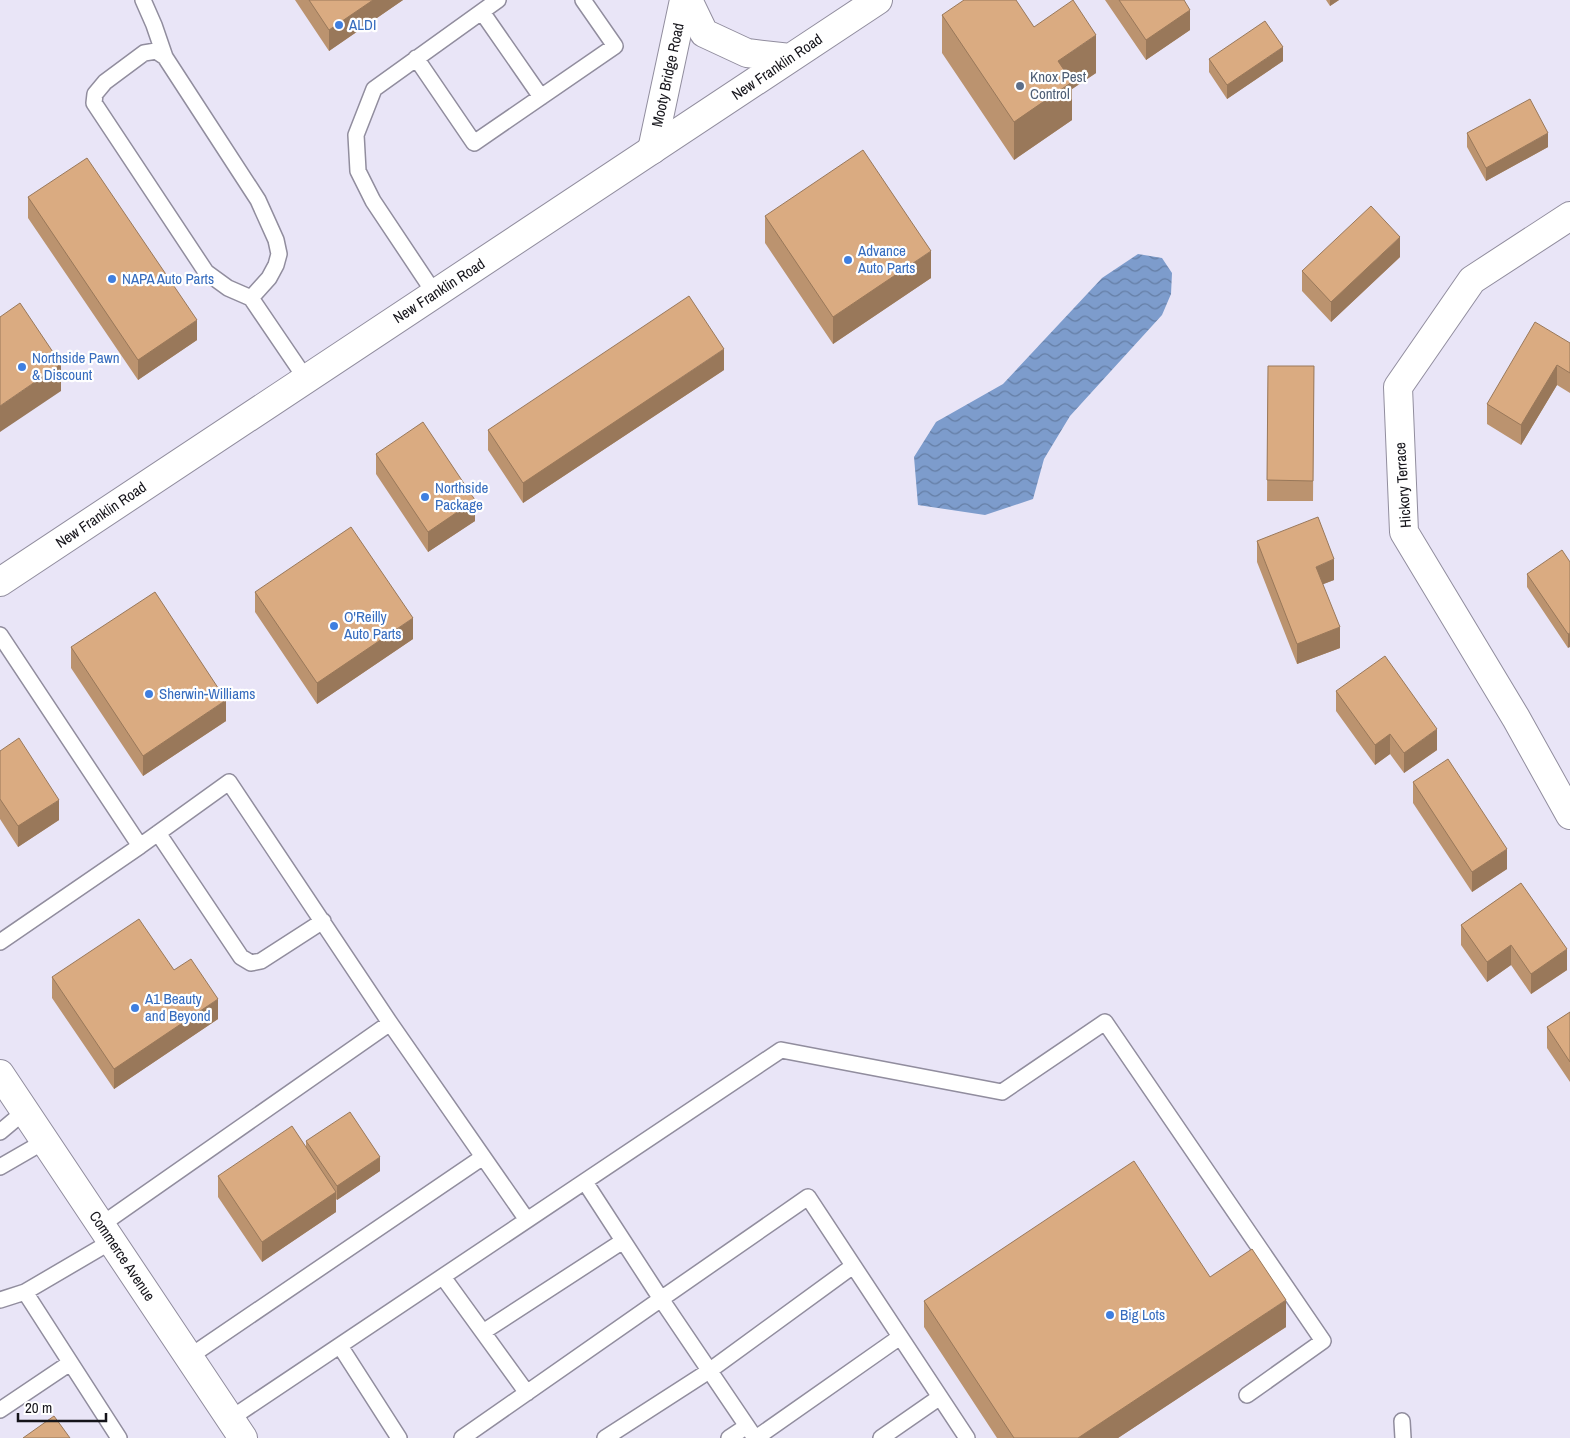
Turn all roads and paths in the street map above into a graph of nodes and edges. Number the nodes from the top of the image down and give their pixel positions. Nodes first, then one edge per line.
1 (142, 0) edge
2 (498, 0) edge
3 (583, 0) edge
4 (686, 0) edge
5 (878, 0) edge
6 (482, 12) junction
7 (165, 58) junction
8 (416, 58) junction
9 (790, 58) junction
10 (541, 97) junction
11 (652, 150) junction
12 (1570, 216) edge
13 (436, 294) junction
14 (250, 298) junction
15 (306, 379) junction
16 (0, 582) edge
17 (0, 635) edge
18 (1570, 815) edge
19 (158, 833) junction
20 (140, 846) junction
21 (322, 921) junction
22 (0, 942) edge
23 (390, 1023) junction
24 (0, 1074) edge
25 (24, 1111) junction
26 (0, 1132) edge
27 (45, 1141) junction
28 (483, 1157) junction
29 (0, 1167) edge
30 (584, 1182) junction
31 (527, 1220) junction
32 (106, 1233) junction
33 (623, 1241) junction
34 (853, 1266) junction
35 (443, 1276) junction
36 (25, 1292) junction
37 (661, 1299) junction
38 (0, 1300) edge
39 (483, 1332) junction
40 (900, 1337) junction
41 (340, 1346) junction
42 (189, 1357) junction
43 (70, 1363) junction
44 (709, 1371) junction
45 (527, 1393) junction
46 (1247, 1394) dead end
47 (940, 1397) junction
48 (0, 1410) edge
49 (1402, 1422) dead end
50 (237, 1428) edge
51 (752, 1434) edge
52 (119, 1438) edge
53 (399, 1438) edge
54 (462, 1438) edge
55 (605, 1438) edge
56 (729, 1438) edge
57 (881, 1438) edge
58 (967, 1438) edge
59 (1403, 1438) edge

1 - 7 lane
2 - 6 lane
3 - 10 lane
4 - 9 main road
4 - 11 main road, Mooty Bridge Road
5 - 9 main road, New Franklin Road
6 - 8 lane
6 - 10 lane
7 - 14 lane
7 - 14 lane
8 - 10 lane
8 - 13 lane
9 - 11 main road, New Franklin Road
11 - 13 main road, New Franklin Road
12 - 18 main road, Hickory Terrace
13 - 15 main road, New Franklin Road
14 - 15 lane
15 - 16 main road, New Franklin Road
17 - 20 lane
19 - 20 lane
19 - 21 lane
19 - 21 lane
20 - 22 lane
21 - 23 lane
23 - 28 lane
23 - 32 lane
24 - 25 main road, Commerce Avenue
25 - 26 lane
25 - 27 main road, Commerce Avenue
27 - 29 lane
27 - 32 main road, Commerce Avenue
28 - 31 lane
28 - 42 lane
30 - 31 lane
30 - 33 lane
30 - 46 lane
31 - 35 lane
32 - 36 lane
32 - 42 main road, Commerce Avenue
33 - 37 lane
33 - 39 lane
34 - 37 lane
34 - 40 lane
34 - 44 lane
35 - 39 lane
35 - 41 lane
36 - 38 lane
36 - 43 lane
37 - 44 lane
37 - 45 lane
39 - 45 lane
40 - 47 lane
40 - 51 lane
41 - 50 lane
41 - 53 lane
42 - 50 main road, Commerce Avenue
43 - 48 lane
43 - 52 lane
44 - 51 lane
44 - 55 lane
45 - 54 lane
47 - 57 lane
47 - 58 lane
49 - 59 lane
51 - 56 lane

